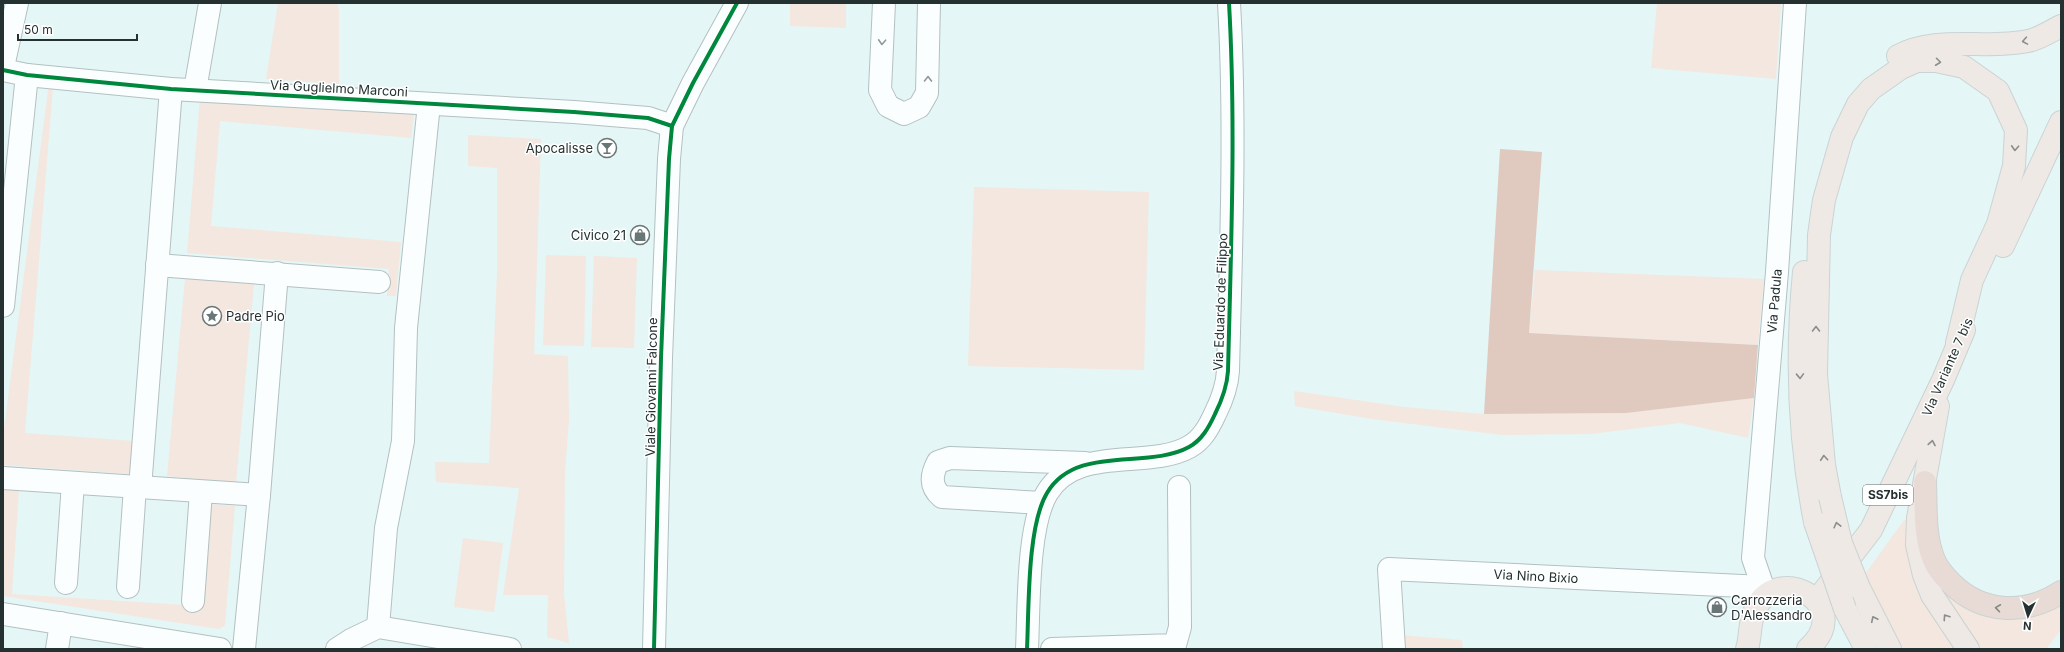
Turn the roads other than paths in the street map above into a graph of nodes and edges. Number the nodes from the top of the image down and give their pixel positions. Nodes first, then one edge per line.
1 (17, 3) edge
2 (210, 3) edge
3 (737, 3) edge
4 (884, 3) edge
5 (929, 3) edge
6 (1229, 3) edge
7 (1796, 3) edge
8 (2061, 26) edge
9 (3, 69) edge
10 (27, 75) junction
11 (171, 89) junction
12 (195, 90) junction
13 (429, 104) junction
14 (2061, 122) edge
15 (672, 126) junction
16 (157, 265) junction
17 (277, 273) junction
18 (379, 282) dead end
19 (3, 306) edge
20 (1957, 343) junction
21 (1943, 380) junction
22 (1090, 463) junction
23 (3, 478) edge
24 (1925, 482) junction
25 (73, 484) junction
26 (138, 487) junction
27 (1179, 487) dead end
28 (201, 492) junction
29 (259, 495) junction
30 (1042, 503) junction
31 (66, 583) dead end
32 (128, 587) dead end
33 (1764, 592) junction
34 (2061, 592) edge
35 (1817, 600) junction
36 (193, 602) dead end
37 (3, 614) edge
38 (62, 623) junction
39 (378, 627) junction
40 (57, 649) edge
41 (220, 649) edge
42 (244, 649) edge
43 (337, 649) edge
44 (510, 649) edge
45 (654, 649) edge
46 (1028, 649) edge
47 (1052, 649) edge
48 (1394, 649) edge
49 (1747, 649) edge
50 (1808, 649) edge
51 (1866, 649) edge
52 (1890, 649) edge
53 (1968, 649) edge

1 - 9 street
2 - 12 street
3 - 15 street
4 -> 5 street
6 - 22 street, Via Eduardo de Filippo
7 - 33 street, Via Padula
8 -> 51 main road, bridge
9 - 10 street, Via Guglielmo Marconi
10 - 11 street, Via Guglielmo Marconi
10 - 19 street
11 - 12 street, Via Guglielmo Marconi
11 - 16 street
12 - 13 street, Via Guglielmo Marconi
13 - 15 street, Via Guglielmo Marconi
13 - 39 street
14 - 20 main road, Via Variante 7 bis / SS7bis
15 - 45 street, Viale Giovanni Falcone
16 - 17 street
16 - 26 street
17 - 18 street
17 - 29 street
20 - 21 main road, Via Variante 7 bis / SS7bis
52 -> 20 main road, bridge
24 -> 21 main road
21 - 35 main road, Via Variante 7 bis / SS7bis
22 - 30 street, Via Eduardo de Filippo
22 - 30 street
23 - 25 street
34 -> 24 highway
53 -> 24 main road
25 - 26 street
25 - 31 street
26 - 28 street
26 - 32 street
27 - 47 street
28 - 29 street
28 - 36 street
29 - 42 street
30 - 46 street, Via Eduardo de Filippo
33 - 35 main road
33 - 48 street, Via Nino Bixio
33 - 49 main road
35 - 50 main road
37 - 38 street
38 - 40 street
38 - 41 street
39 - 43 street
39 - 44 street

